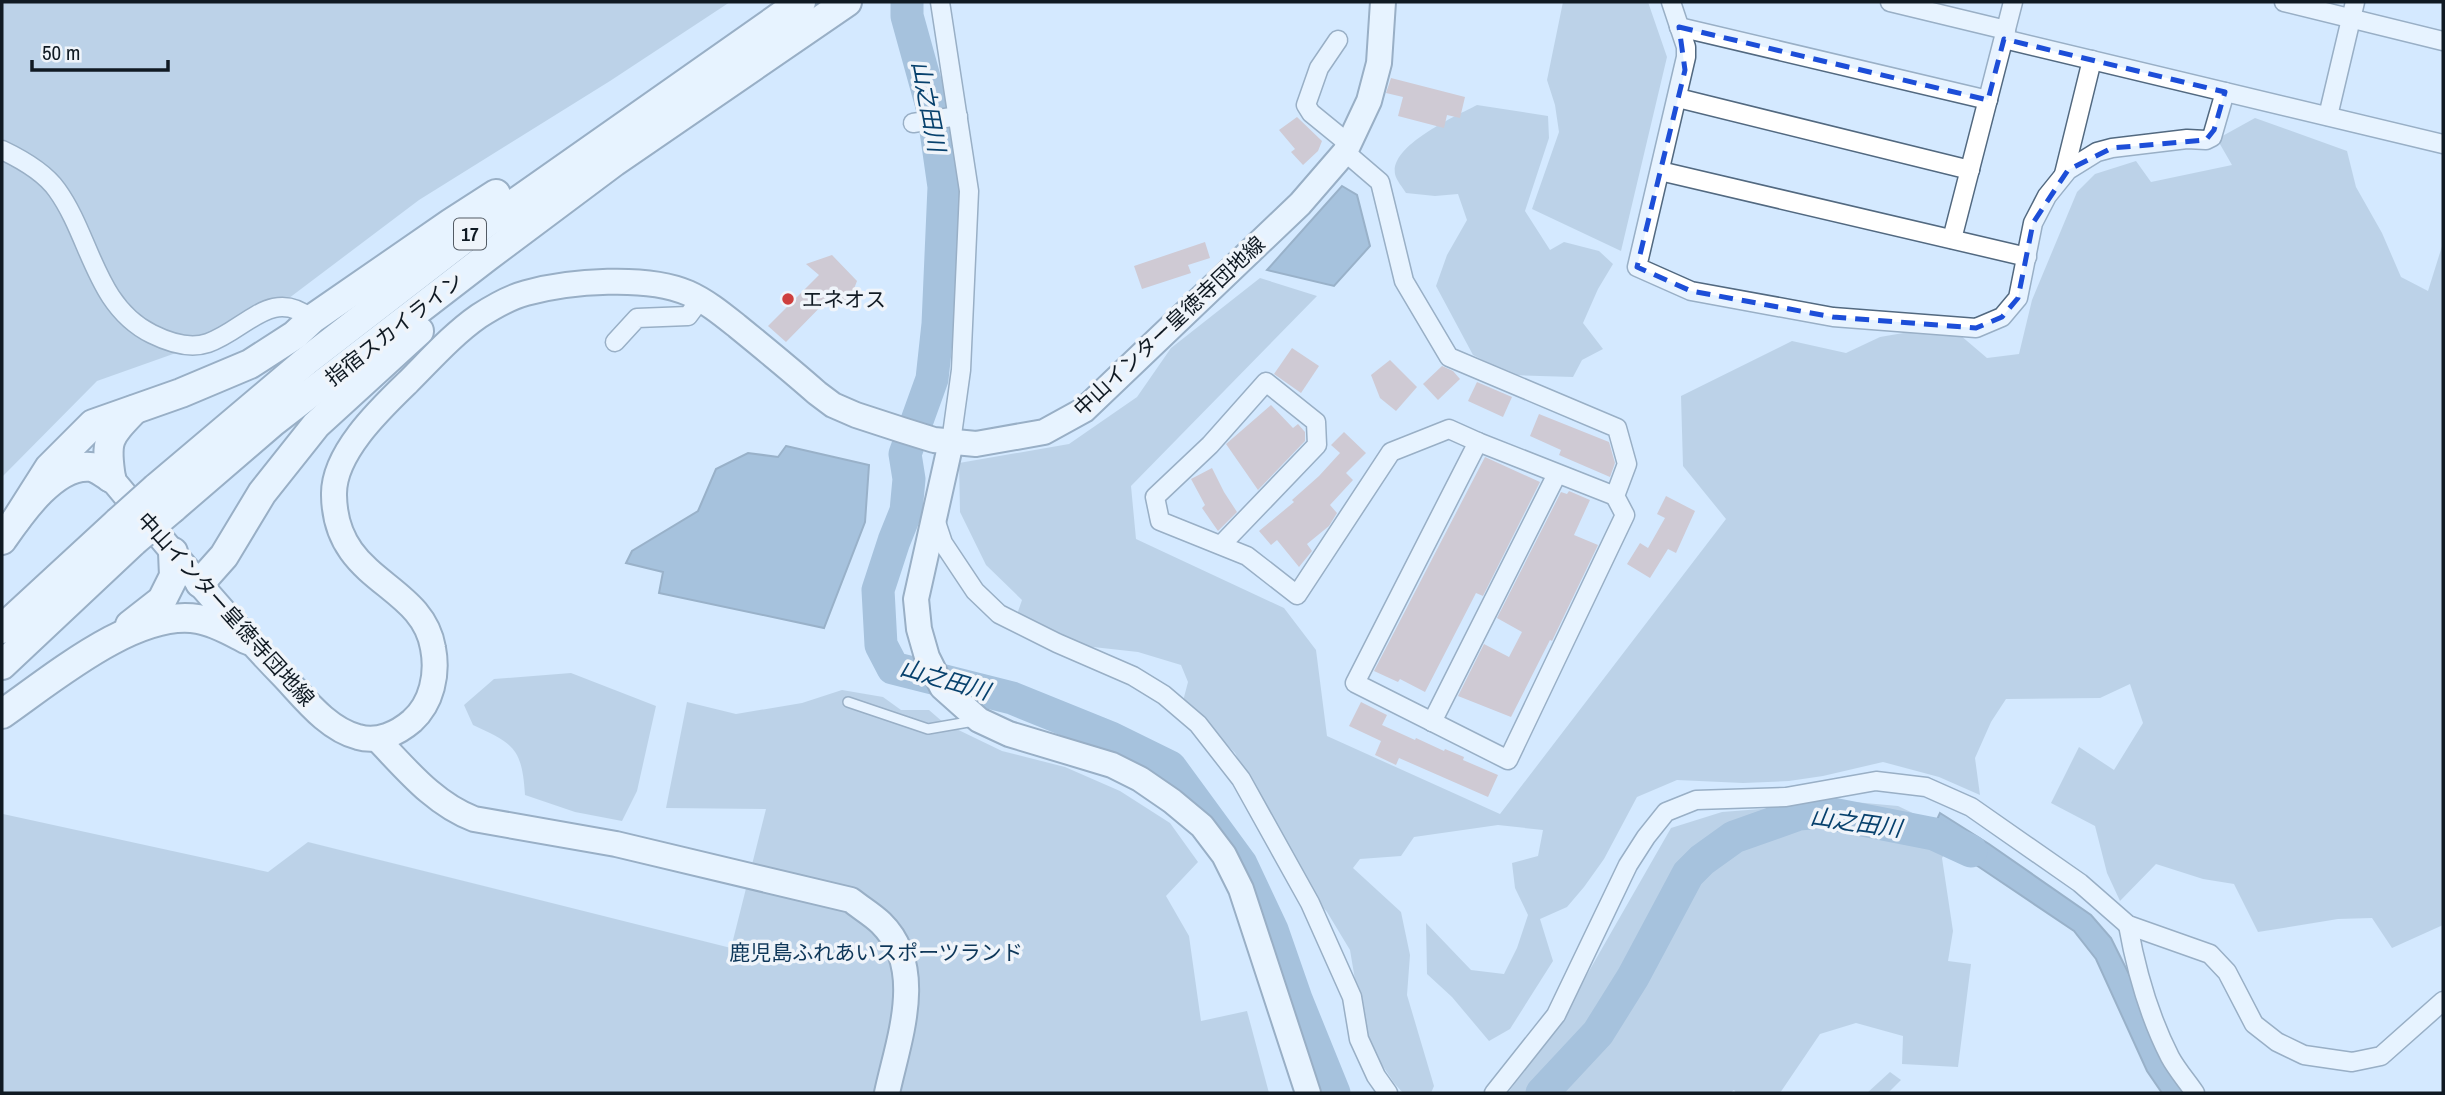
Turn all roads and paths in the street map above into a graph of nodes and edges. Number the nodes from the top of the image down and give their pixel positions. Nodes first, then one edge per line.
1 (847, 2) edge
2 (940, 2) edge
3 (1383, 2) edge
4 (1671, 2) edge
5 (1890, 2) edge
6 (2013, 2) edge
7 (2284, 2) edge
8 (2353, 10) edge
9 (807, 13) edge
10 (1679, 27) junction
11 (2005, 34) junction
12 (1338, 40) dead end
13 (2443, 41) edge
14 (2092, 60) junction
15 (2225, 92) junction
16 (1678, 98) junction
17 (1988, 100) junction
18 (958, 116) junction
19 (2328, 116) junction
20 (913, 123) dead end
21 (2443, 144) edge
22 (1347, 148) junction
23 (2, 150) edge
24 (581, 154) junction
25 (614, 162) junction
26 (1970, 170) junction
27 (1660, 171) junction
28 (2064, 174) junction
29 (1952, 239) junction
30 (2027, 257) junction
31 (700, 300) junction
32 (312, 320) junction
33 (615, 342) dead end
34 (138, 407) junction
35 (942, 441) junction
36 (1478, 442) junction
37 (1558, 474) junction
38 (111, 478) junction
39 (1615, 496) junction
40 (164, 498) junction
41 (934, 519) junction
42 (9, 530) edge
43 (126, 532) junction
44 (1222, 544) junction
45 (173, 552) junction
46 (200, 583) junction
47 (2, 629) edge
48 (248, 640) junction
49 (110, 642) junction
50 (2, 665) edge
51 (848, 702) dead end
52 (2, 714) edge
53 (974, 716) junction
54 (1432, 722) junction
55 (377, 739) junction
56 (2128, 925) junction
57 (2443, 1001) edge
58 (887, 1093) edge
59 (1308, 1093) edge
60 (1388, 1093) edge
61 (1494, 1093) edge
62 (2195, 1093) edge

1 - 9 main road, 指宿スカイライン / 17
2 - 18 street
3 - 22 street, 中山インター皇徳寺団地線
4 - 10 street
5 - 11 street
6 - 11 street
7 - 8 street
8 - 13 street
8 - 19 street
9 - 24 main road, 指宿スカイライン / 17
9 - 25 main road, 指宿スカイライン / 17
10 - 16 street
10 - 17 street
11 - 14 street
11 - 17 street
12 - 22 street
14 - 15 street
14 - 28 street
15 - 19 street
15 - 28 street
16 - 26 street
16 - 27 street
17 - 26 street
18 - 20 street
18 - 35 street
19 - 21 street
22 - 35 street, 中山インター皇徳寺団地線
22 - 39 street
23 - 32 street
24 - 32 main road
24 - 40 main road, 指宿スカイライン / 17
25 - 40 main road, 指宿スカイライン / 17
25 - 46 main road
26 - 29 street
27 - 29 street
27 - 30 street
28 - 30 street
29 - 30 street
31 - 33 street
31 - 35 street, 中山インター皇徳寺団地線
31 - 55 street, 中山インター皇徳寺団地線
32 - 34 main road
34 - 38 main road
34 - 42 main road
35 - 41 street
36 - 37 street
36 - 44 street
36 - 54 street
37 - 39 street
37 - 54 street
38 - 42 main road
38 - 45 street, 中山インター皇徳寺団地線
39 - 54 street
40 - 43 main road, 指宿スカイライン / 17, bridge
41 - 53 street
41 - 60 street
43 - 47 main road, 指宿スカイライン / 17
43 - 50 main road, 指宿スカイライン / 17
44 - 44 street
45 - 46 street, 中山インター皇徳寺団地線
45 - 49 main road
46 - 48 street, 中山インター皇徳寺団地線
48 - 49 main road
48 - 55 street, 中山インター皇徳寺団地線
49 - 52 main road
51 - 53 lane
53 - 59 street
55 - 58 street
56 - 57 street
56 - 61 street
56 - 62 street

